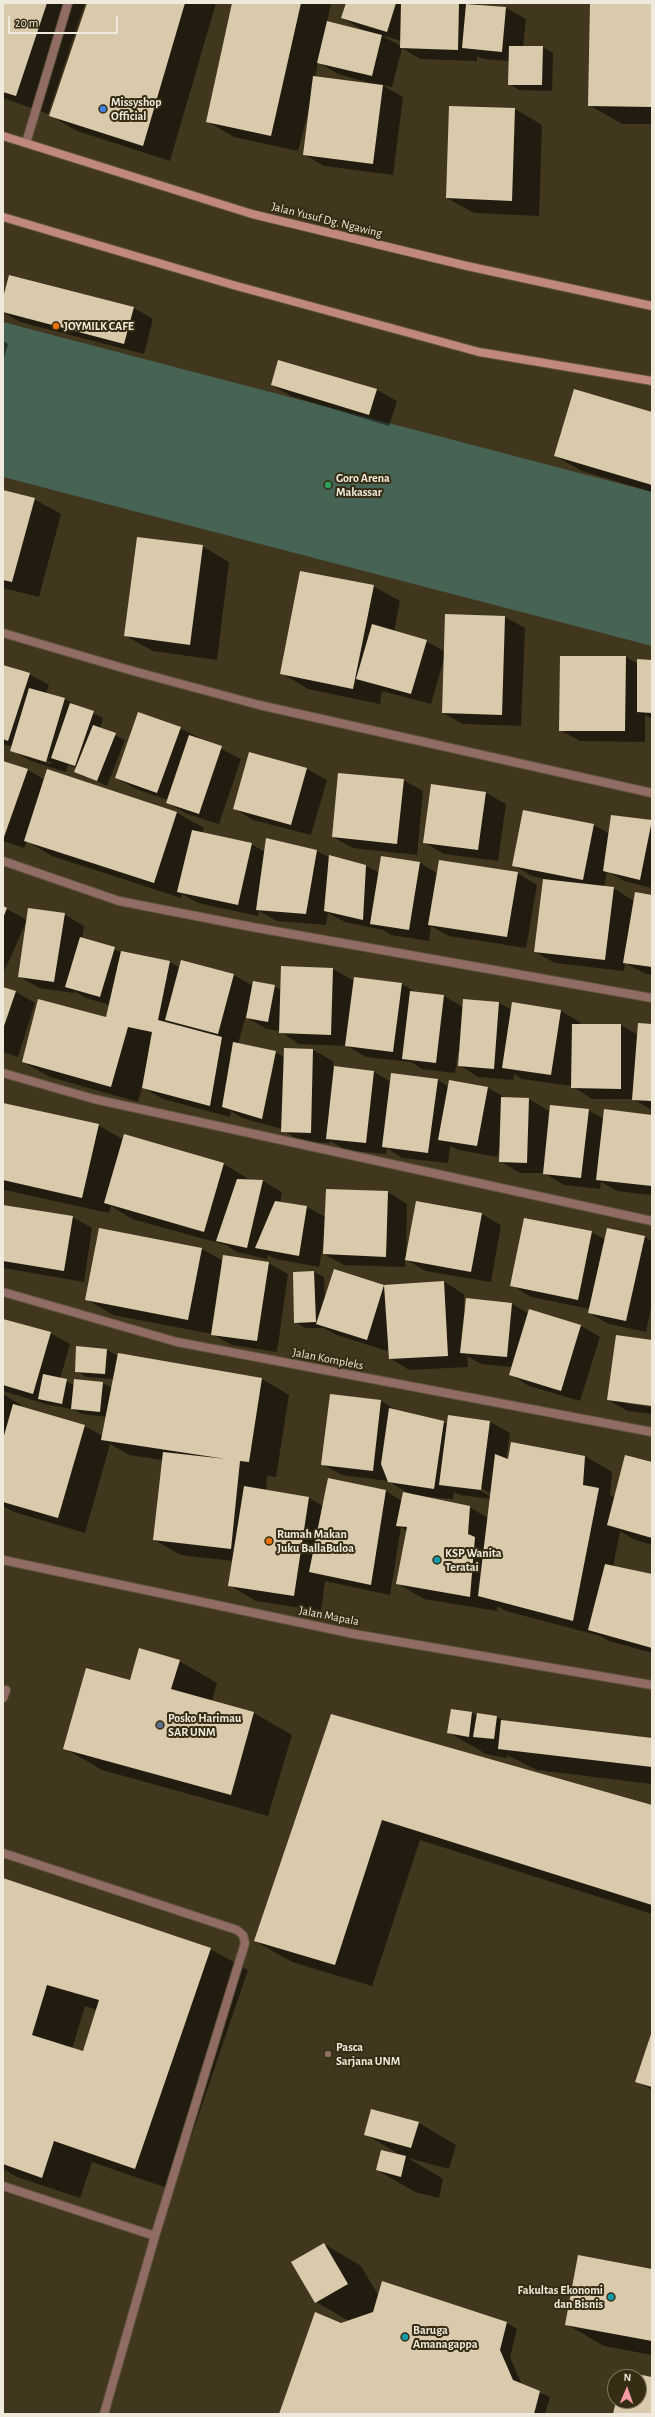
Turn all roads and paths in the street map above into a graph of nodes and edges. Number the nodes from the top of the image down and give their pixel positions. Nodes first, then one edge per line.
1 (68, 3) edge
2 (3, 136) edge
3 (26, 143) junction
4 (3, 217) edge
5 (652, 306) edge
6 (652, 382) edge
7 (3, 633) edge
8 (652, 793) edge
9 (3, 862) edge
10 (652, 998) edge
11 (3, 1073) edge
12 (652, 1221) edge
13 (3, 1292) edge
14 (652, 1432) edge
15 (3, 1560) edge
16 (652, 1685) edge
17 (6, 1690) dead end
18 (3, 1698) edge
19 (3, 1853) edge
20 (3, 2186) edge
21 (155, 2236) junction
22 (104, 2414) edge

1 - 3 street
2 - 3 street, Jalan Yusuf Dg. Ngawing
3 - 5 street, Jalan Yusuf Dg. Ngawing
4 - 6 street
7 - 8 street
9 - 10 street
11 - 12 street
13 - 14 street, Jalan Kompleks
15 - 16 street, Jalan Mapala
17 - 18 street
19 - 21 street
20 - 21 street
21 - 22 street

